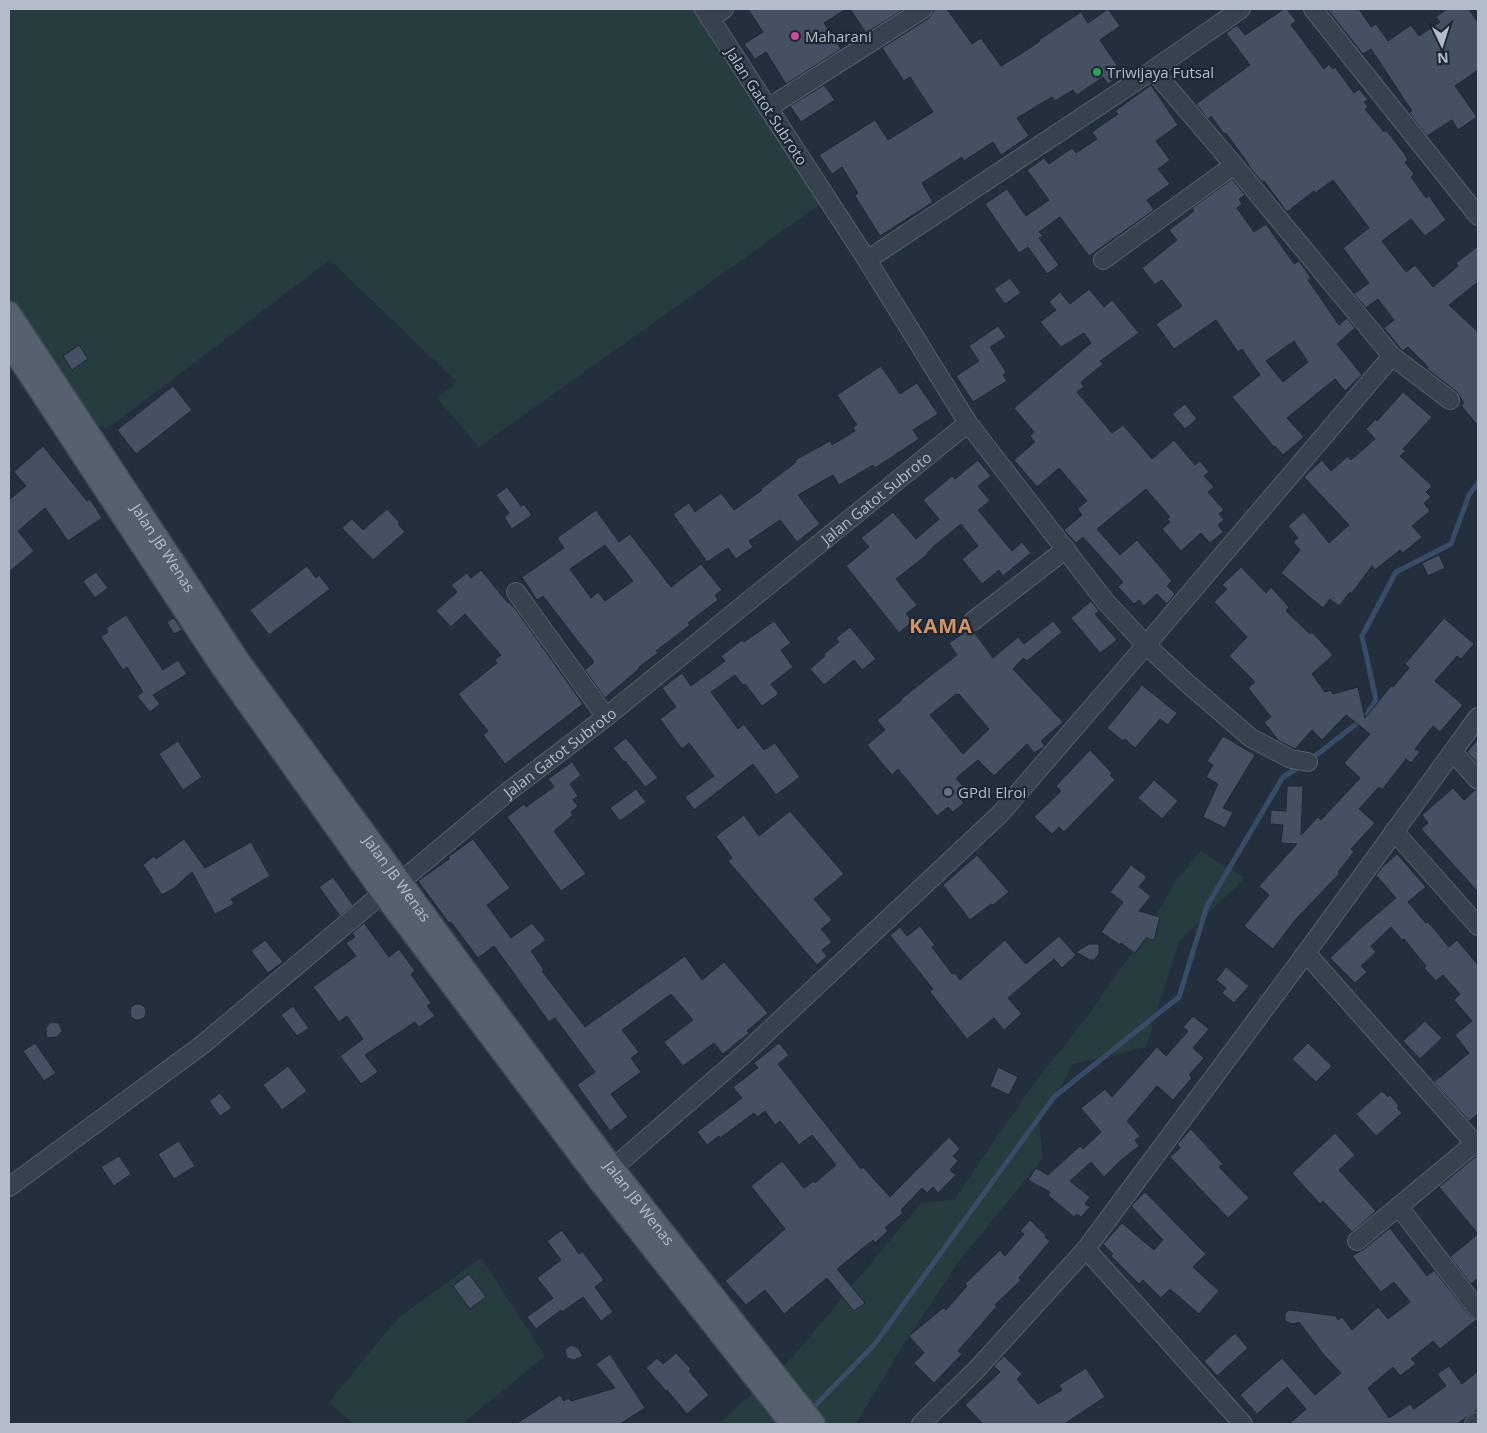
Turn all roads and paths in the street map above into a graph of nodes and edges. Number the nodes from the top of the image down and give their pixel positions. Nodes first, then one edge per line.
1 (923, 9) edge
2 (1241, 9) edge
3 (1313, 9) edge
4 (712, 12) edge
5 (1153, 70) junction
6 (768, 108) junction
7 (1234, 165) junction
8 (1478, 216) edge
9 (867, 260) junction
10 (1103, 260) dead end
11 (9, 313) edge
12 (9, 342) edge
13 (1392, 356) junction
14 (1450, 400) dead end
15 (968, 423) junction
16 (143, 531) junction
17 (1066, 549) junction
18 (516, 592) dead end
19 (973, 621) dead end
20 (1146, 645) junction
21 (606, 717) junction
22 (1478, 717) edge
23 (1454, 752) junction
24 (1308, 762) dead end
25 (1478, 780) edge
26 (1394, 831) junction
27 (392, 888) junction
28 (1478, 926) edge
29 (1306, 953) junction
30 (1476, 1145) edge
31 (606, 1174) junction
32 (9, 1187) edge
33 (1399, 1207) junction
34 (1357, 1241) dead end
35 (1086, 1249) junction
36 (1478, 1310) edge
37 (1478, 1421) edge
38 (805, 1423) edge
39 (921, 1424) edge
40 (1243, 1424) edge
41 (1474, 1424) edge

1 - 6 street
2 - 5 street
3 - 8 street
4 - 6 street, Jalan Gatot Subroto
5 - 7 street
5 - 9 street
6 - 9 street, Jalan Gatot Subroto
7 - 10 street
7 - 13 street
9 - 15 street, Jalan Gatot Subroto
11 - 16 main road, Jalan JB Wenas
12 - 16 main road, Jalan JB Wenas
13 - 14 street
13 - 20 street
15 - 17 street
15 - 21 street, Jalan Gatot Subroto
16 - 27 main road, Jalan JB Wenas
17 - 19 street
17 - 20 street
18 - 21 street
20 - 24 street
20 - 31 street
21 - 27 street, Jalan Gatot Subroto
22 - 23 street
23 - 25 street
23 - 26 street
26 - 28 street
26 - 29 street
27 - 31 main road, Jalan JB Wenas
27 - 32 street, Jalan Gatot Subroto
29 - 30 street
29 - 35 street
30 - 33 street
31 - 38 main road, Jalan JB Wenas
33 - 34 street
33 - 36 street
35 - 39 street
35 - 40 street
37 - 41 street

